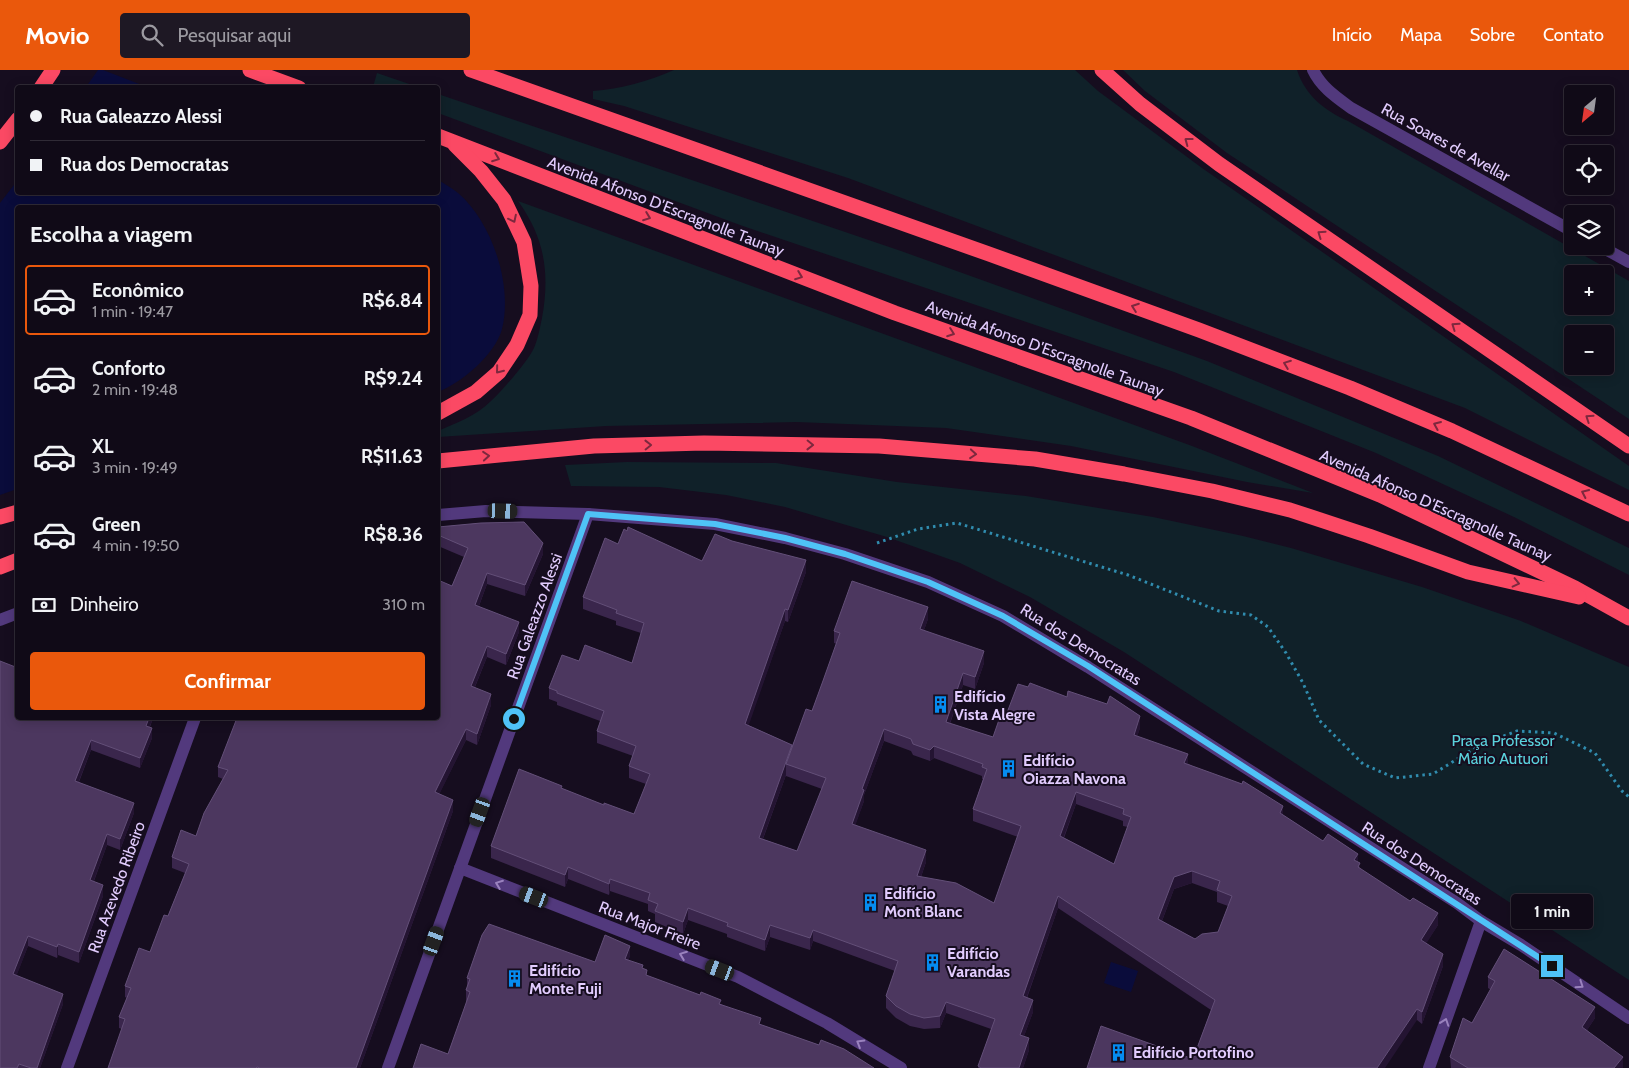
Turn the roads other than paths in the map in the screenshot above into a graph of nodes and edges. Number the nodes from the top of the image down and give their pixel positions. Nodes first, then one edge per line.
1 (53, 70) edge
2 (250, 70) edge
3 (471, 70) edge
4 (1102, 70) edge
5 (1313, 70) edge
6 (43, 85) edge
7 (291, 85) edge
8 (15, 123) edge
9 (444, 139) edge
10 (0, 142) edge
11 (1564, 227) edge
12 (1614, 254) edge
13 (1629, 262) edge
14 (440, 412) edge
15 (1629, 446) edge
16 (440, 461) edge
17 (15, 513) edge
18 (588, 514) junction
19 (1629, 514) edge
20 (440, 515) edge
21 (0, 517) edge
22 (15, 561) edge
23 (0, 567) edge
24 (1598, 601) junction
25 (15, 614) edge
26 (1629, 618) edge
27 (0, 620) edge
28 (194, 720) edge
29 (460, 868) junction
30 (1480, 921) junction
31 (1629, 1018) edge
32 (67, 1068) edge
33 (388, 1068) edge
34 (901, 1068) edge
35 (1429, 1068) edge

1 - 6 highway
2 - 7 highway
19 -> 3 highway
15 -> 4 highway
5 - 11 street, Rua Soares de Avellar
8 - 10 highway
9 -> 14 highway
9 -> 24 highway, Avenida Afonso D'Escragnolle Taunay
12 - 13 street
16 -> 24 highway
17 - 21 highway
18 - 20 street, Rua dos Democratas
18 - 29 street, Rua Galeazzo Alessi
18 - 30 street, Rua dos Democratas
22 - 23 highway
24 - 26 highway, Avenida Afonso D'Escragnolle Taunay
25 - 27 street
28 - 32 street, Rua Azevedo Ribeiro
29 - 33 street, Rua Galeazzo Alessi
34 -> 29 street, Rua Major Freire
30 -> 31 street, Rua dos Democratas
35 -> 30 street

